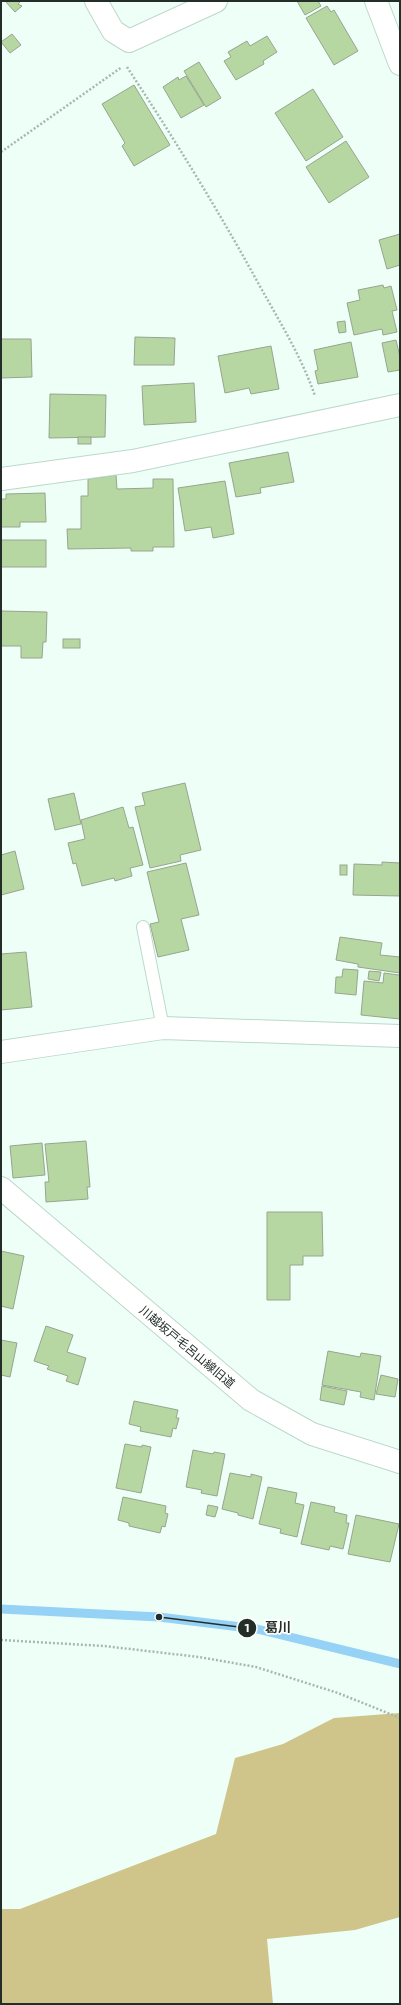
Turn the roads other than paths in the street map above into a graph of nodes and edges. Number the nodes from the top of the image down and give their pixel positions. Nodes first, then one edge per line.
1 (96, 1) edge
2 (216, 1) edge
3 (376, 1) edge
4 (400, 64) edge
5 (400, 405) edge
6 (1, 479) edge
7 (143, 927) dead end
8 (163, 1028) junction
9 (400, 1036) edge
10 (1, 1052) edge
11 (1, 1188) edge
12 (400, 1462) edge

1 - 2 street
3 - 4 street
5 - 6 street
7 - 8 lane
8 - 9 street
8 - 10 street
11 - 12 street, 川越坂戸毛呂山線旧道

